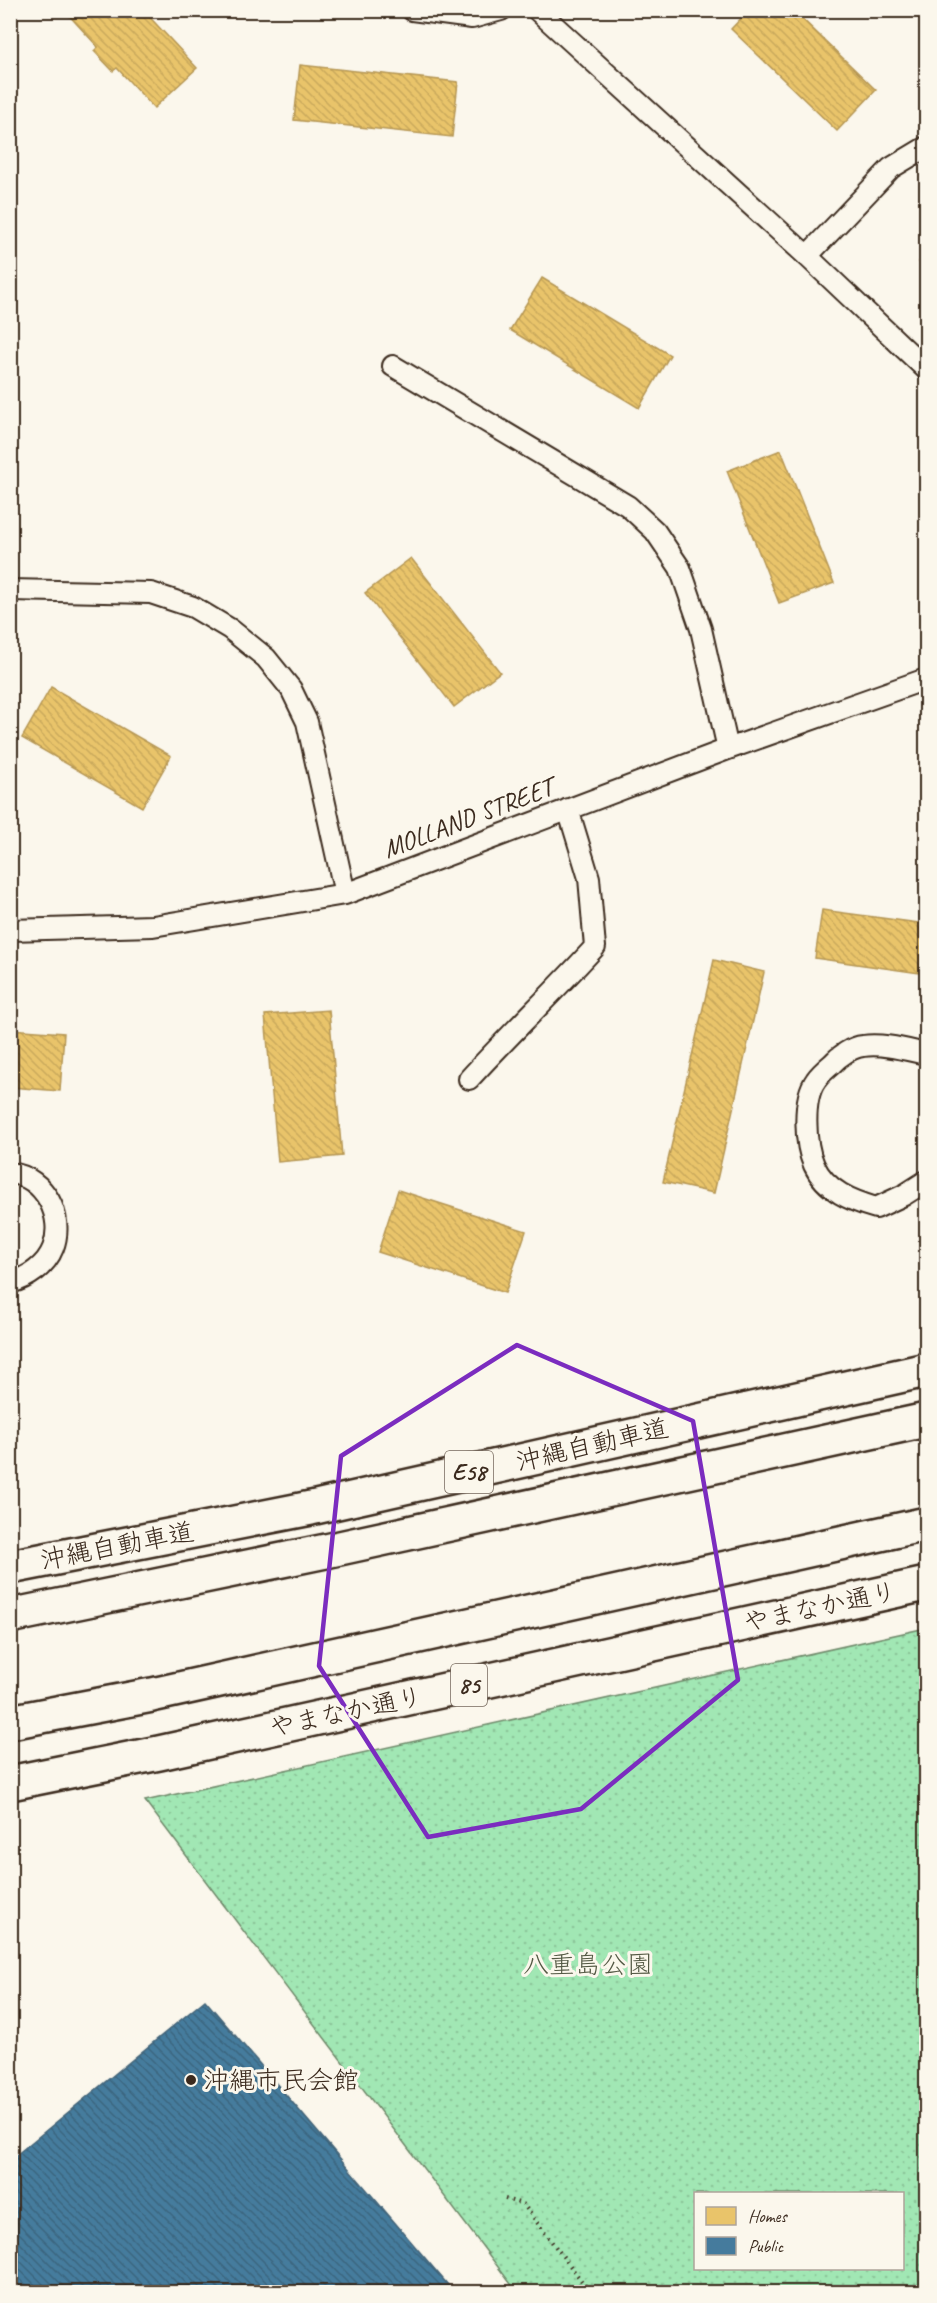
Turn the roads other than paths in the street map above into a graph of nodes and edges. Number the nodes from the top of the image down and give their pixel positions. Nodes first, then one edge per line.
1 (412, 10) edge
2 (501, 10) edge
3 (537, 10) edge
4 (927, 147) edge
5 (807, 256) junction
6 (393, 366) dead end
7 (927, 369) edge
8 (10, 590) edge
9 (927, 679) edge
10 (728, 748) junction
11 (568, 809) junction
12 (345, 894) junction
13 (10, 930) edge
14 (927, 1054) edge
15 (469, 1079) dead end
16 (10, 1173) edge
17 (927, 1181) edge
18 (10, 1283) edge
19 (927, 1370) edge
20 (927, 1420) edge
21 (927, 1524) edge
22 (10, 1567) edge
23 (927, 1584) edge
24 (10, 1616) edge
25 (10, 1722) edge
26 (10, 1783) edge

1 - 2 lane
3 - 5 lane
4 - 5 lane
5 - 7 lane
6 - 10 lane
8 - 12 lane
9 - 10 lane, MOLLAND STREET
10 - 11 lane, MOLLAND STREET
11 - 12 lane, MOLLAND STREET
11 - 15 lane
12 - 13 lane, MOLLAND STREET
14 - 17 lane
16 - 18 lane
19 - 22 main road, 沖縄自動車道 / E58
20 - 24 main road, 沖縄自動車道 / E58
21 - 25 main road, 85
23 - 26 main road, やまなか通り / 85

